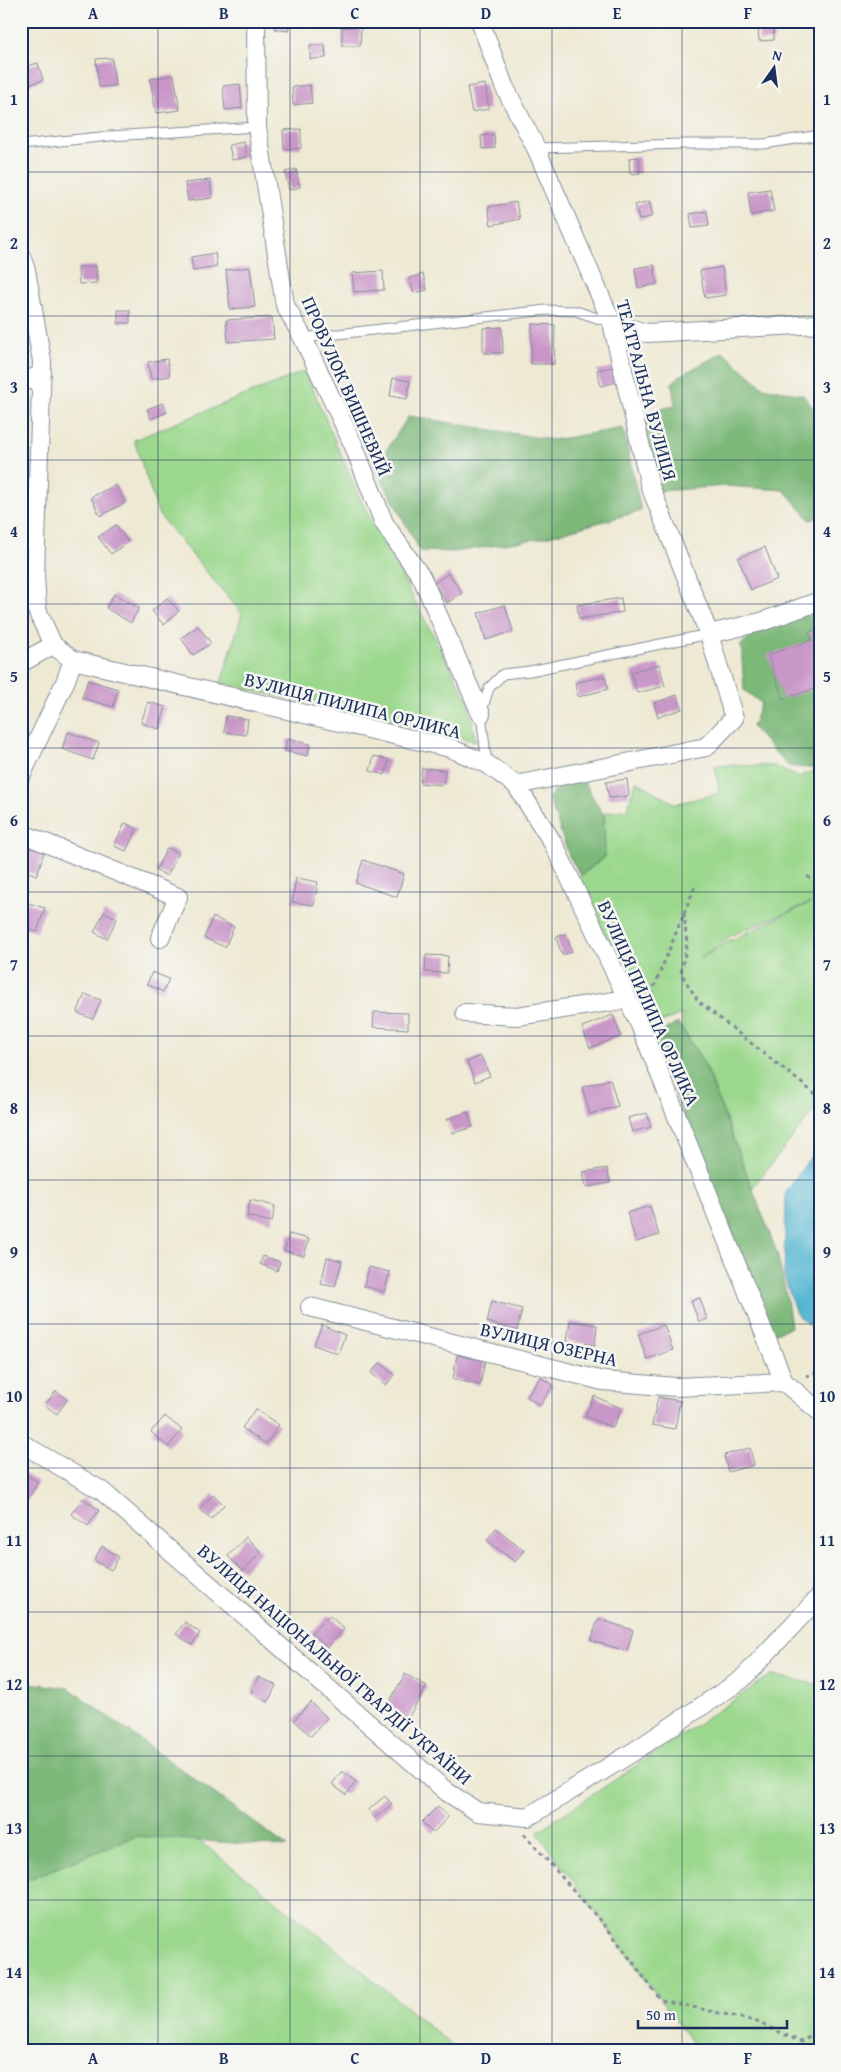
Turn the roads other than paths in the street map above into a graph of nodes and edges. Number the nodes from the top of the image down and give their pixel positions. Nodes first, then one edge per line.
1 (256, 21) edge
2 (480, 21) edge
3 (257, 127) junction
4 (820, 135) edge
5 (21, 145) edge
6 (536, 148) junction
7 (21, 256) edge
8 (612, 323) junction
9 (820, 324) edge
10 (303, 338) junction
11 (42, 374) junction
12 (21, 383) edge
13 (21, 597) edge
14 (820, 601) edge
15 (38, 610) junction
16 (709, 634) junction
17 (53, 645) junction
18 (74, 660) junction
19 (21, 663) edge
20 (481, 714) junction
21 (487, 764) junction
22 (21, 776) edge
23 (516, 785) junction
24 (21, 833) edge
25 (160, 938) dead end
26 (628, 999) junction
27 (465, 1013) dead end
28 (310, 1307) dead end
29 (784, 1382) junction
30 (820, 1412) edge
31 (21, 1443) edge
32 (820, 1596) edge

1 - 3 street, ПРОВУЛОК ВИШНЕВИЙ
2 - 6 street, ТЕАТРАЛЬНА ВУЛИЦЯ
3 - 5 lane
3 - 10 street, ПРОВУЛОК ВИШНЕВИЙ
4 - 6 lane
6 - 8 street, ТЕАТРАЛЬНА ВУЛИЦЯ
7 - 11 street
8 - 9 street
8 - 10 lane
8 - 16 street, ТЕАТРАЛЬНА ВУЛИЦЯ
10 - 20 street, ПРОВУЛОК ВИШНЕВИЙ
11 - 12 street
11 - 15 street
13 - 15 street
14 - 16 street
15 - 17 street
16 - 20 lane
16 - 23 street, ТЕАТРАЛЬНА ВУЛИЦЯ
17 - 18 street, ВУЛИЦЯ ПИЛИПА ОРЛИКА
17 - 19 street
18 - 21 street, ВУЛИЦЯ ПИЛИПА ОРЛИКА
18 - 22 street
20 - 21 lane
21 - 23 street, ВУЛИЦЯ ПИЛИПА ОРЛИКА
23 - 26 street, ВУЛИЦЯ ПИЛИПА ОРЛИКА
24 - 25 street
26 - 27 street
26 - 29 street, ВУЛИЦЯ ПИЛИПА ОРЛИКА
28 - 29 street, ВУЛИЦЯ ОЗЕРНА
29 - 30 street, ВУЛИЦЯ ПИЛИПА ОРЛИКА
31 - 32 street, ВУЛИЦЯ НАЦІОНАЛЬНОЇ ГВАРДІЇ УКРАЇНИ

